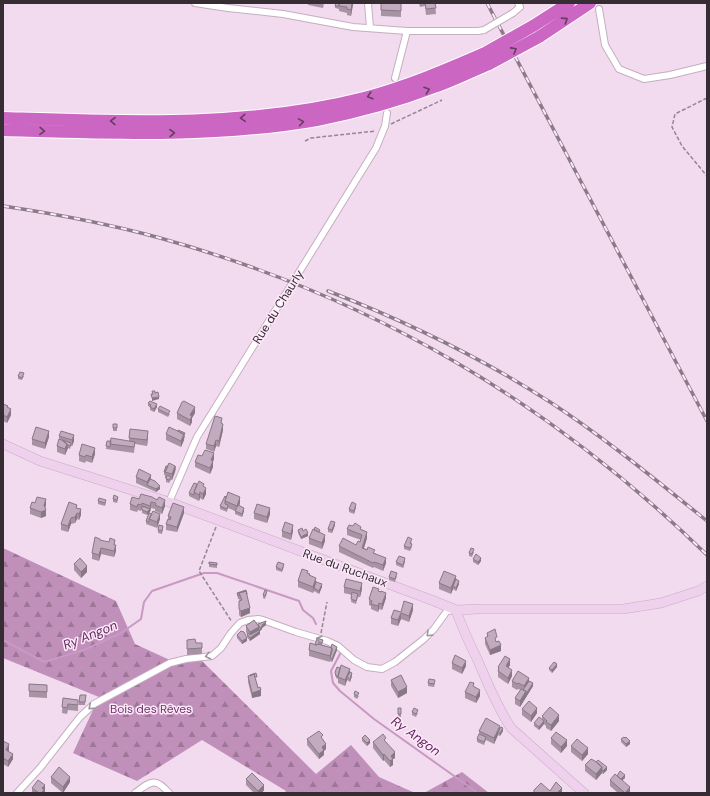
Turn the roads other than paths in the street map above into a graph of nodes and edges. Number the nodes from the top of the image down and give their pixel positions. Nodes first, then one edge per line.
1 (195, 3) edge
2 (368, 3) edge
3 (518, 3) edge
4 (569, 3) edge
5 (595, 6) edge
6 (370, 28) junction
7 (407, 31) junction
8 (536, 31) junction
9 (487, 58) junction
10 (707, 66) edge
11 (395, 78) dead end
12 (387, 113) dead end
13 (3, 118) edge
14 (3, 130) edge
15 (3, 444) edge
16 (168, 502) junction
17 (707, 586) edge
18 (456, 610) junction
19 (17, 793) edge
20 (134, 793) edge
21 (169, 793) edge
22 (584, 793) edge

1 - 6 street
2 - 6 street
3 - 7 street, bridge
4 - 8 highway
8 -> 5 highway
5 - 10 street
6 - 7 street
7 - 11 street
8 - 9 highway, bridge
9 -> 13 highway
14 -> 9 highway
12 - 16 street, Rue du Chaurly
15 - 16 street, Rue du Ruchaux
16 - 18 street, Rue du Ruchaux
17 - 18 street, Rue du Ruchaux
18 -> 19 street
18 - 22 street
20 - 21 street

